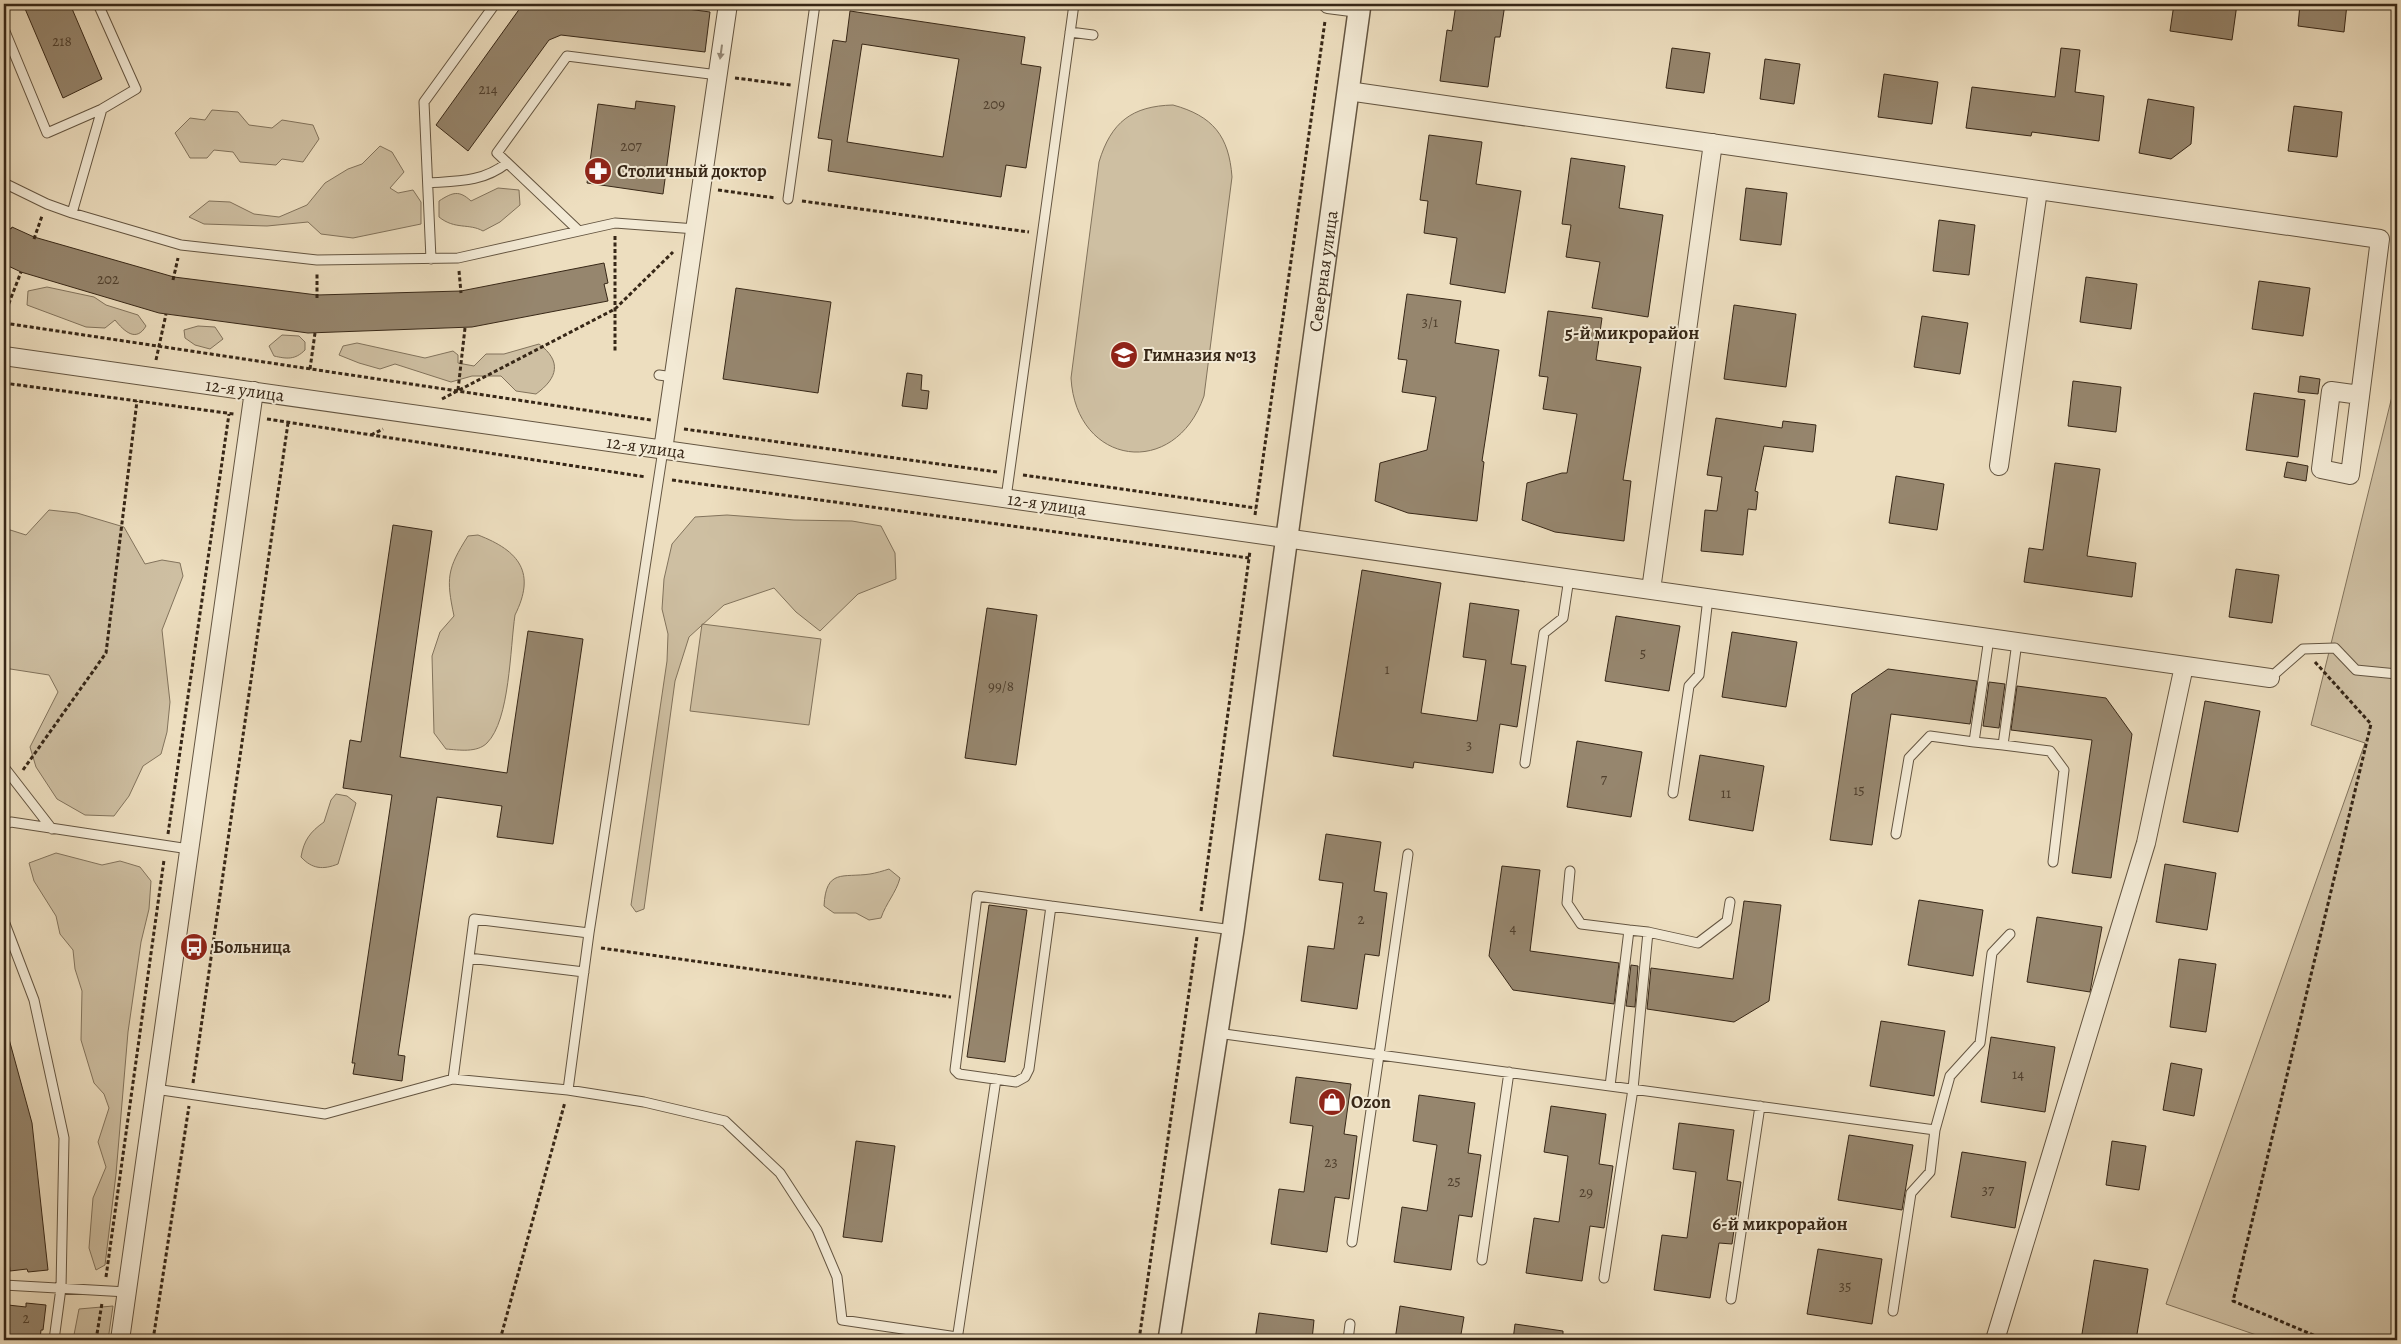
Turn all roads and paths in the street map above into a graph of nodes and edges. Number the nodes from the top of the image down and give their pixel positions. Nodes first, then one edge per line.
1 (98, 4) edge
2 (495, 4) edge
3 (728, 4) edge
4 (815, 4) edge
5 (1074, 4) edge
6 (1359, 6) edge
7 (1327, 9) edge
8 (4, 29) edge
9 (1070, 32) junction
10 (1094, 35) dead end
11 (718, 75) junction
12 (804, 87) junction
13 (1348, 91) junction
14 (102, 109) junction
15 (1713, 143) junction
16 (507, 163) junction
17 (4, 183) edge
18 (428, 183) junction
19 (702, 188) junction
20 (2038, 190) junction
21 (788, 200) junction
22 (46, 204) junction
23 (72, 213) junction
24 (615, 223) junction
25 (696, 229) junction
26 (579, 231) junction
27 (1042, 234) junction
28 (34, 239) dead end
29 (181, 245) junction
30 (431, 258) junction
31 (458, 258) junction
32 (317, 260) junction
33 (21, 272) dead end
34 (173, 280) dead end
35 (461, 293) dead end
36 (317, 298) dead end
37 (615, 308) junction
38 (4, 316) edge
39 (4, 323) edge
40 (465, 328) dead end
41 (315, 333) dead end
42 (615, 353) dead end
43 (4, 356) edge
44 (310, 368) junction
45 (4, 383) edge
46 (458, 390) junction
47 (254, 392) junction
48 (2360, 395) dead end
49 (138, 401) junction
50 (229, 414) junction
51 (414, 414) junction
52 (250, 416) junction
53 (288, 422) junction
54 (666, 424) junction
55 (370, 435) junction
56 (663, 450) junction
57 (1999, 466) dead end
58 (1009, 473) junction
59 (659, 478) junction
60 (1006, 498) junction
61 (1256, 508) junction
62 (1253, 533) junction
63 (1288, 538) junction
64 (1249, 558) junction
65 (1569, 578) junction
66 (1651, 590) junction
67 (1708, 598) junction
68 (1989, 638) junction
69 (2017, 642) junction
70 (2303, 649) junction
71 (2184, 666) junction
72 (2397, 674) edge
73 (2270, 678) joint
74 (1974, 742) junction
75 (2003, 745) junction
76 (1525, 762) dead end
77 (4, 767) edge
78 (15, 781) junction
79 (1673, 793) dead end
80 (4, 825) edge
81 (52, 828) junction
82 (1896, 834) dead end
83 (166, 846) junction
84 (189, 849) junction
85 (1408, 854) dead end
86 (2053, 862) dead end
87 (1570, 871) dead end
88 (1730, 902) dead end
89 (1050, 906) junction
90 (4, 921) edge
91 (1198, 926) junction
92 (1233, 930) junction
93 (1629, 930) junction
94 (1648, 932) junction
95 (589, 933) junction
96 (2010, 934) dead end
97 (587, 946) junction
98 (469, 958) junction
99 (584, 972) junction
100 (964, 999) junction
101 (1217, 1033) junction
102 (1380, 1055) junction
103 (1509, 1072) junction
104 (453, 1079) junction
105 (996, 1080) junction
106 (1610, 1086) junction
107 (156, 1089) junction
108 (1633, 1089) junction
109 (568, 1090) junction
110 (191, 1094) junction
111 (1760, 1106) junction
112 (1935, 1130) junction
113 (1352, 1242) dead end
114 (1482, 1260) dead end
115 (1604, 1278) dead end
116 (4, 1286) edge
117 (61, 1288) junction
118 (104, 1291) junction
119 (127, 1292) junction
120 (1731, 1299) dead end
121 (1893, 1311) dead end
122 (1350, 1324) dead end
123 (957, 1339) edge
124 (54, 1340) edge
125 (96, 1340) edge
126 (120, 1340) edge
127 (153, 1340) edge
128 (500, 1340) edge
129 (1139, 1340) edge
130 (1169, 1340) edge
131 (1348, 1340) edge
132 (1995, 1340) edge
133 (2325, 1340) edge

1 - 14 lane
2 - 18 lane
3 -> 11 street
4 - 12 lane
5 - 9 lane
6 - 7 street
6 - 13 street, Северная улица
7 - 61 path
8 - 14 lane
9 - 10 lane
9 - 27 lane
11 - 12 path
11 - 16 lane
11 - 19 street
12 - 21 lane
13 - 15 street
13 - 63 street, Северная улица
14 - 23 lane
15 - 20 street
15 - 66 street
16 - 18 lane
16 - 26 lane
17 - 22 lane
18 - 30 lane
19 - 21 path
19 - 25 street
20 - 48 street
20 - 57 street
21 - 27 path
22 - 23 lane
22 - 28 path
23 - 29 lane
24 - 25 lane
24 - 26 lane
24 - 37 path
25 - 37 path
25 - 54 street
26 - 31 lane
27 - 58 lane
29 - 32 lane
29 - 34 path
30 - 31 lane
30 - 32 lane
31 - 35 path
32 - 36 path
33 - 38 path
37 - 42 path
37 - 46 path
39 - 44 path
40 - 46 path
41 - 44 path
43 - 47 street, 12-я улица
44 - 46 path
45 - 49 path
46 - 51 path
46 - 54 path
47 - 51 street, 12-я улица
47 - 52 street
49 - 50 path
49 - 78 path
50 - 52 path
50 - 83 path
51 - 55 path
51 - 56 street, 12-я улица
52 - 53 path
52 - 84 street
53 - 55 path
53 - 110 path
54 - 56 street
54 - 58 path
55 - 59 path
56 - 59 lane
56 - 60 street, 12-я улица
58 - 60 lane
58 - 61 path
59 - 64 path
59 - 95 lane
60 - 62 street, 12-я улица
61 - 62 path
62 - 63 street, 12-я улица
62 - 64 path
63 - 65 street, 12-я улица
63 - 92 street, Северная улица
64 - 91 path
65 - 66 street, 12-я улица
65 - 76 lane
66 - 67 street, 12-я улица
67 - 68 street, 12-я улица
67 - 79 lane
68 - 69 street, 12-я улица
68 - 74 lane
69 - 71 street, 12-я улица
69 - 75 lane
70 - 72 lane
70 - 73 lane
70 - 133 path
71 - 73 street, 12-я улица
71 - 132 street
74 - 75 lane
74 - 82 lane
75 - 86 lane
77 - 78 lane
78 - 81 lane
80 - 81 lane
81 - 83 lane
83 - 84 lane
83 - 118 path
84 - 107 street
85 - 102 lane
87 - 93 lane
88 - 94 lane
89 - 91 lane
89 - 100 lane
89 - 105 lane
90 - 117 lane
91 - 92 lane
91 - 129 path
92 - 101 street, Северная улица
93 - 94 lane
93 - 106 lane
94 - 108 lane
95 - 97 lane
95 - 98 lane
96 - 112 lane
97 - 99 lane
97 - 100 path
98 - 99 lane
98 - 104 lane
99 - 109 lane
100 - 105 lane
101 - 102 lane
101 - 130 street, Северная улица
102 - 103 lane
102 - 113 lane
103 - 106 lane
103 - 114 lane
104 - 109 lane
104 - 110 lane
105 - 123 lane
106 - 108 lane
107 - 110 lane
107 - 119 street
108 - 111 lane
108 - 115 lane
109 - 123 lane
109 - 128 path
110 - 127 path
111 - 112 lane
111 - 120 lane
112 - 121 lane
116 - 117 lane
117 - 118 lane
117 - 124 lane
118 - 119 lane
118 - 125 path
119 - 126 street
122 - 131 lane

